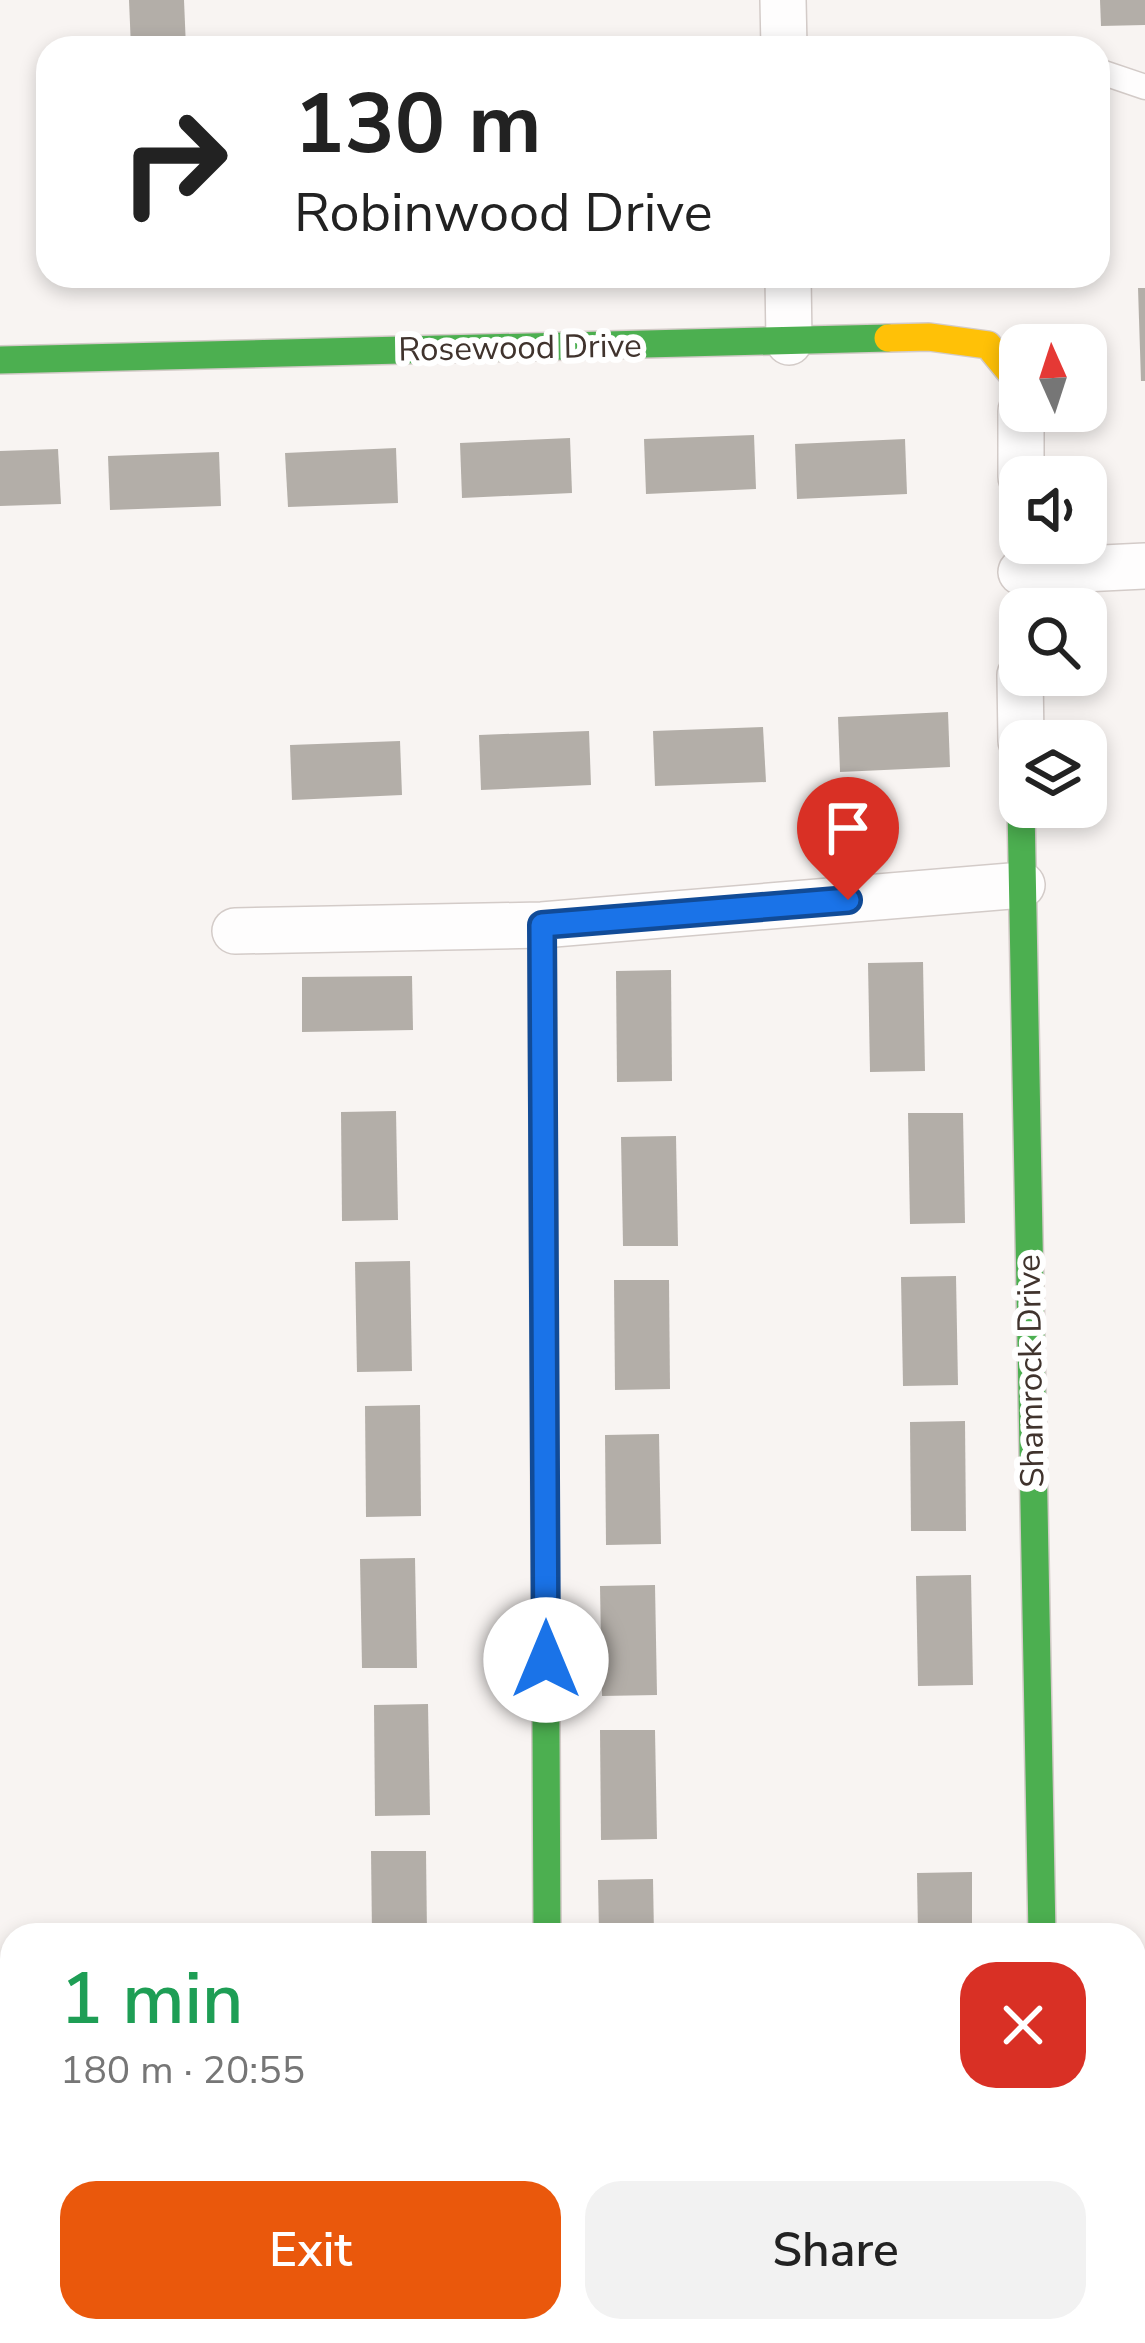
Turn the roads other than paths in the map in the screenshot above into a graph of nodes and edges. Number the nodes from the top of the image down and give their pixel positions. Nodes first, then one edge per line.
1 (783, 0) edge
2 (784, 36) edge
3 (1110, 75) edge
4 (1145, 87) edge
5 (788, 288) edge
6 (789, 342) junction
7 (999, 358) edge
8 (0, 360) edge
9 (1145, 566) edge
10 (1021, 575) edge
11 (1021, 828) edge
12 (1022, 885) junction
13 (542, 925) junction
14 (236, 931) dead end
15 (547, 1923) edge
16 (1042, 1923) edge

1 - 2 street
3 - 4 lane
5 - 6 street
6 - 7 street, Rosewood Drive
6 - 8 street, Rosewood Drive
9 - 10 street
11 - 12 street, Shamrock Drive
12 - 13 street
12 - 16 street, Shamrock Drive
13 - 14 street
13 - 15 street

